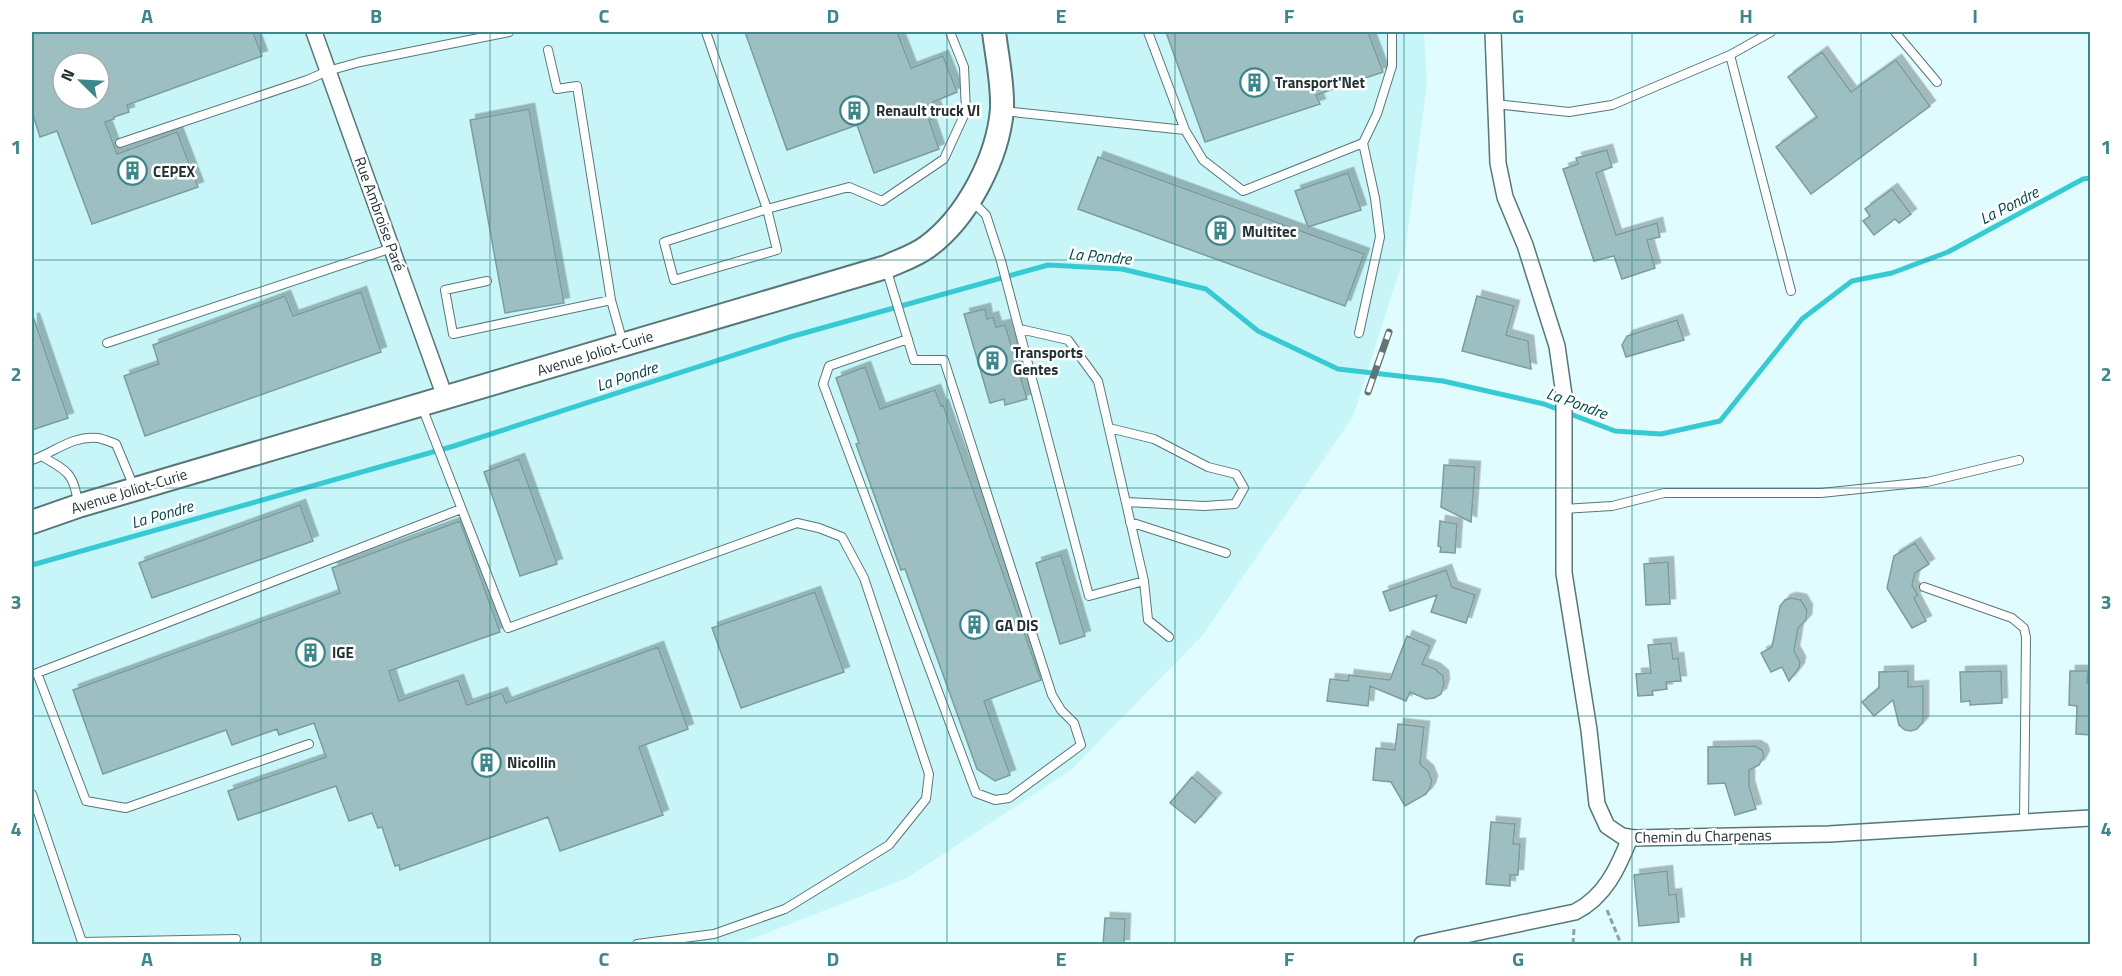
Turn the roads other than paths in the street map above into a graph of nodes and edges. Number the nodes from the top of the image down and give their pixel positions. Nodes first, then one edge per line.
1 (314, 32) edge
2 (509, 32) edge
3 (706, 32) edge
4 (950, 32) edge
5 (994, 32) edge
6 (1148, 32) edge
7 (1392, 32) edge
8 (1493, 32) edge
9 (1771, 32) edge
10 (1895, 32) edge
11 (548, 50) dead end
12 (1730, 55) junction
13 (328, 71) junction
14 (1937, 82) dead end
15 (1496, 104) junction
16 (1002, 111) junction
17 (1185, 130) junction
18 (120, 143) dead end
19 (1363, 143) junction
20 (970, 199) junction
21 (767, 209) junction
22 (392, 248) junction
23 (889, 277) junction
24 (487, 281) dead end
25 (1791, 291) dead end
26 (611, 300) junction
27 (1020, 329) junction
28 (1359, 333) dead end
29 (908, 339) junction
30 (107, 343) dead end
31 (623, 345) junction
32 (445, 397) junction
33 (421, 405) junction
34 (1109, 428) junction
35 (43, 457) junction
36 (32, 460) edge
37 (2019, 460) dead end
38 (135, 489) junction
39 (1126, 502) junction
40 (78, 506) junction
41 (1563, 508) junction
42 (461, 509) junction
43 (32, 522) edge
44 (1130, 522) junction
45 (1226, 553) dead end
46 (1144, 581) junction
47 (1924, 587) dead end
48 (1169, 637) dead end
49 (309, 744) dead end
50 (32, 794) edge
51 (2091, 818) edge
52 (2024, 822) junction
53 (1630, 838) junction
54 (236, 939) dead end
55 (637, 945) edge
56 (1422, 945) edge

1 - 13 street, Rue Ambroise Paré
2 - 13 lane
3 - 21 lane
4 - 21 lane
5 - 16 street, Avenue Joliot-Curie
6 - 17 lane
7 - 19 lane
8 - 15 street, Chemin du Charpenas
9 - 12 lane
10 - 14 lane
11 - 26 lane
12 - 15 lane
12 - 25 lane
13 - 18 lane
13 - 22 street, Rue Ambroise Paré
15 - 41 street, Chemin du Charpenas
16 - 17 lane
16 - 20 street, Avenue Joliot-Curie
17 - 19 lane
19 - 28 lane
20 - 23 street, Avenue Joliot-Curie
20 - 27 lane
21 - 21 lane
22 - 30 lane
22 - 32 street, Rue Ambroise Paré
23 - 29 lane
23 - 31 street, Avenue Joliot-Curie
24 - 26 lane
26 - 31 lane
27 - 34 lane
27 - 46 lane
29 - 29 lane
31 - 32 street, Avenue Joliot-Curie
32 - 33 street, Avenue Joliot-Curie
33 - 38 street, Avenue Joliot-Curie
33 - 42 lane
34 - 39 lane
34 - 39 lane
35 - 36 lane
35 - 38 lane
35 - 40 lane
37 - 41 lane
38 - 40 street, Avenue Joliot-Curie
39 - 44 lane
40 - 43 street, Avenue Joliot-Curie
41 - 53 street, Chemin du Charpenas
42 - 49 lane
42 - 55 lane
44 - 45 lane
44 - 46 lane
46 - 48 lane
47 - 52 lane
50 - 54 lane
51 - 52 street, Chemin du Charpenas
52 - 53 street, Chemin du Charpenas
53 - 56 street

